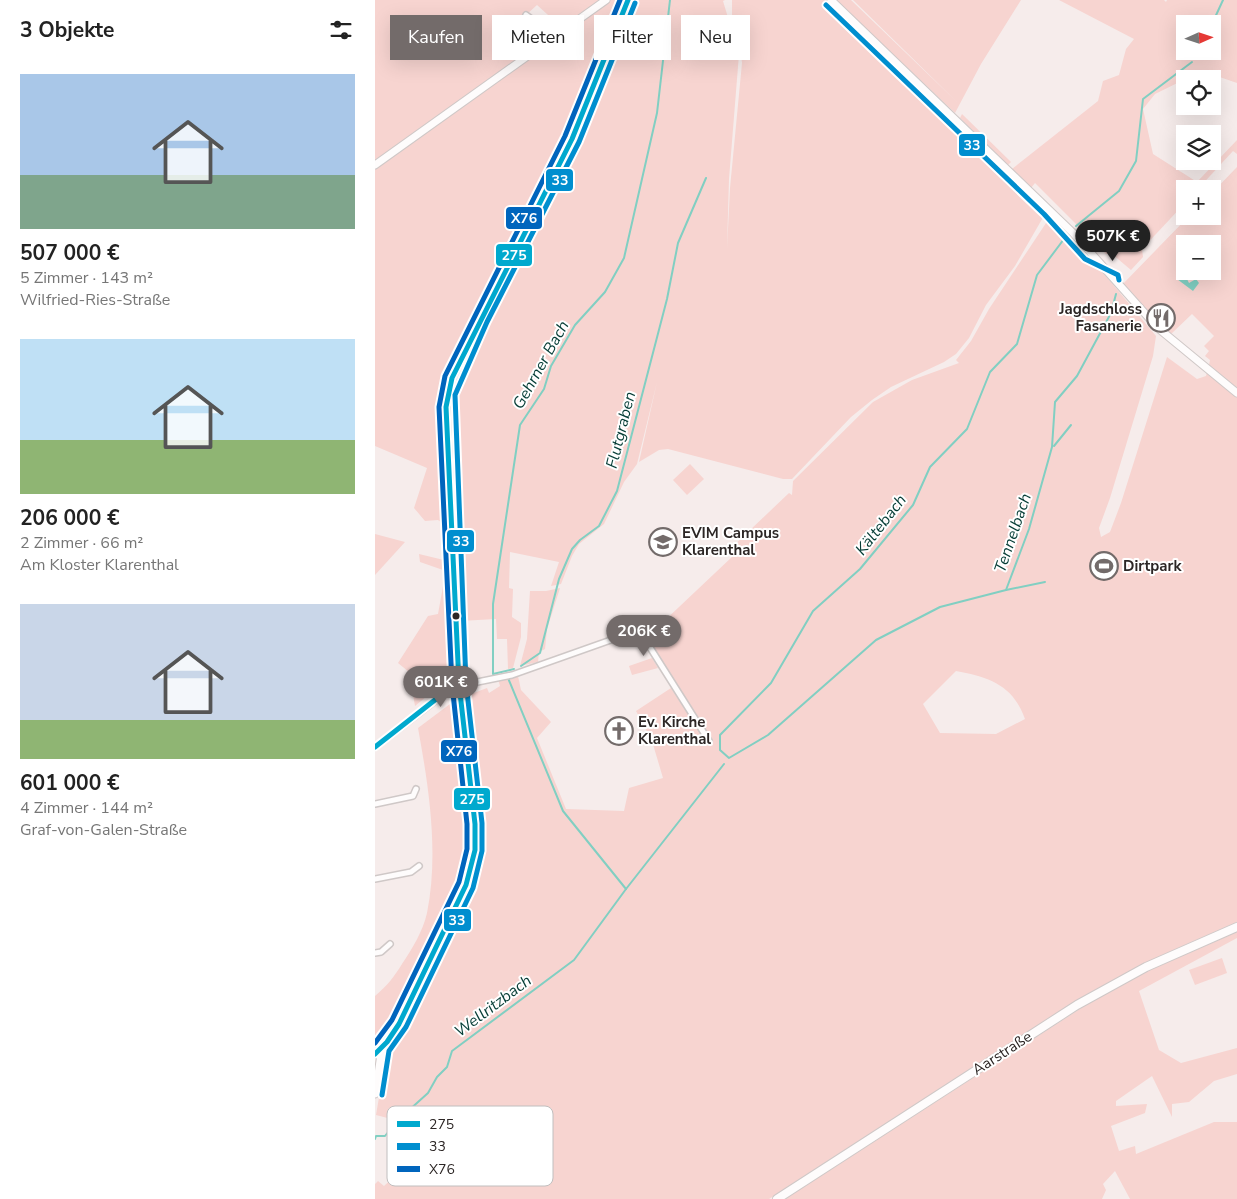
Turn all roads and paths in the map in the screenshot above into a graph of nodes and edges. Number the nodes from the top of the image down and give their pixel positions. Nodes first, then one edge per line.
1 (606, 0) edge
2 (628, 0) edge
3 (831, 0) edge
4 (584, 16) edge
5 (522, 60) edge
6 (375, 165) edge
7 (1237, 393) edge
8 (459, 684) junction
9 (709, 741) dead end
10 (375, 747) edge
11 (416, 790) dead end
12 (375, 804) edge
13 (419, 866) dead end
14 (375, 879) edge
15 (1237, 926) edge
16 (390, 944) dead end
17 (375, 953) edge
18 (382, 1048) junction
19 (375, 1054) edge
20 (375, 1094) edge
21 (777, 1199) edge

1 - 4 main road
2 - 8 main road
3 - 7 main road
5 - 6 main road
8 - 9 street
8 - 10 street
8 - 18 main road
11 - 12 street
13 - 14 street
15 - 21 main road, Aarstraße
16 - 17 street
18 - 19 main road
18 - 20 main road

